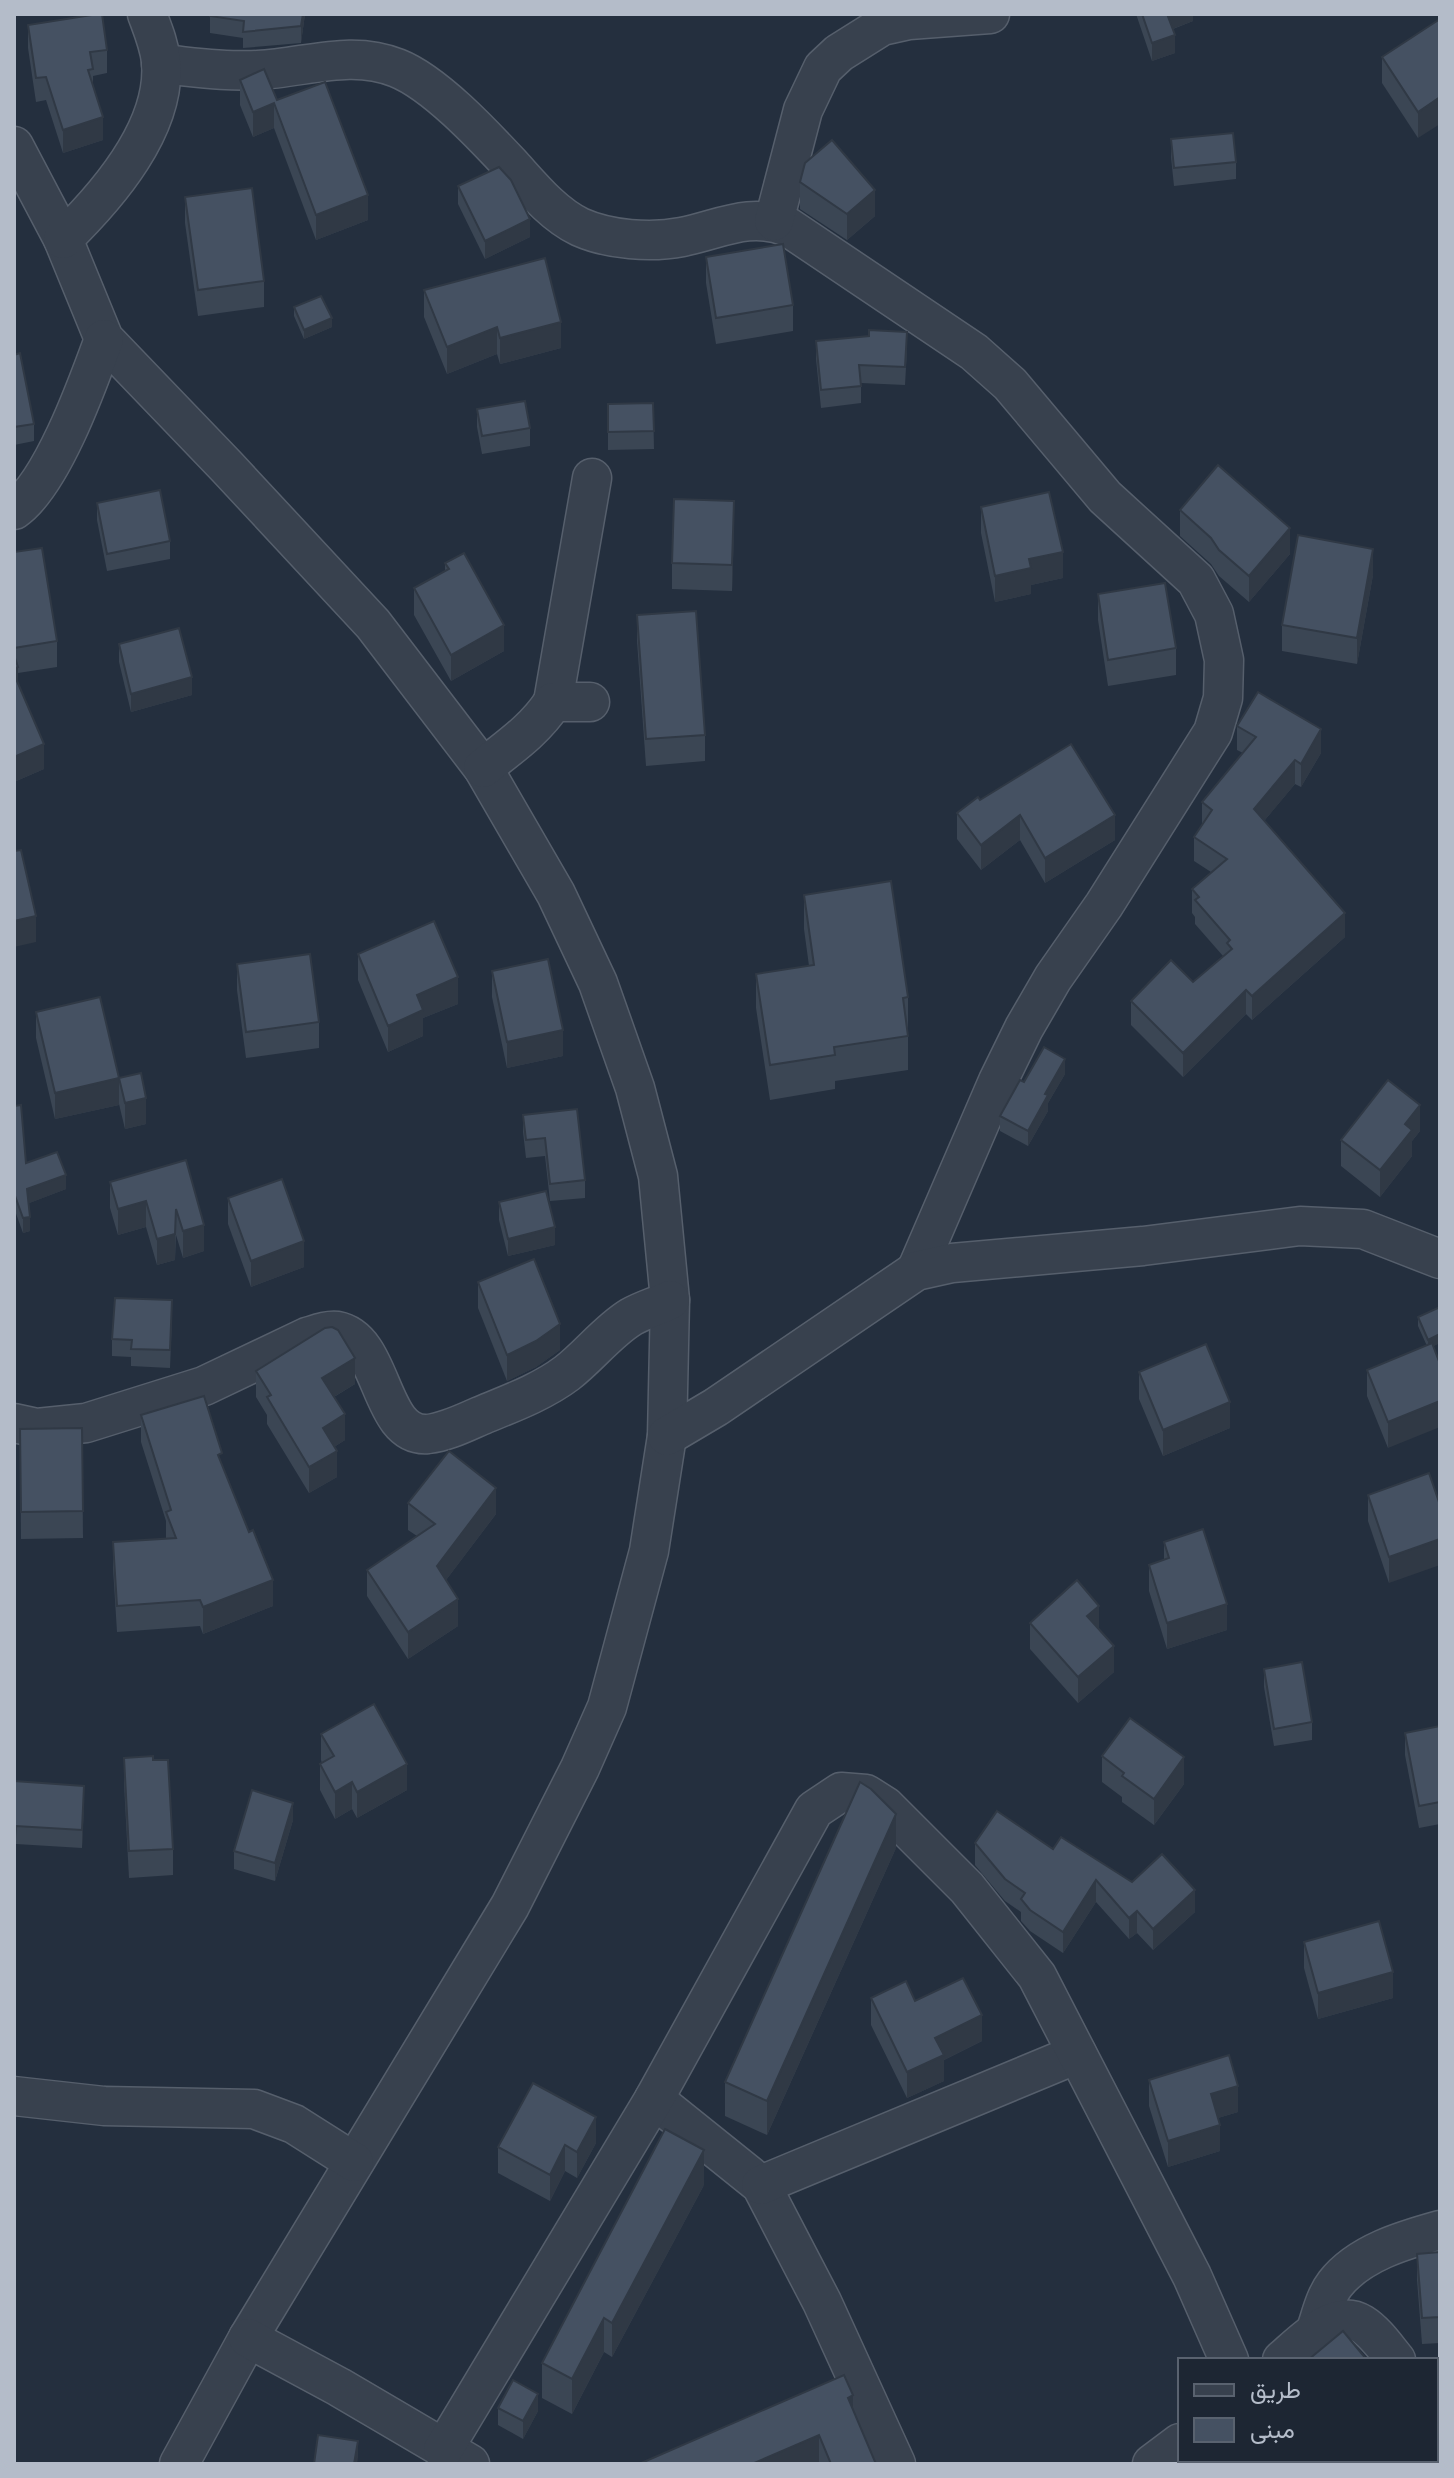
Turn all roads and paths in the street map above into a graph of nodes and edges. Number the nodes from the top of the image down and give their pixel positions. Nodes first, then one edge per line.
1 (147, 14) edge
2 (990, 14) edge
3 (161, 64) junction
4 (14, 146) edge
5 (774, 221) junction
6 (63, 239) junction
7 (104, 339) junction
8 (592, 478) dead end
9 (14, 510) edge
10 (483, 768) junction
11 (1440, 1259) edge
12 (916, 1271) junction
13 (670, 1300) junction
14 (14, 1423) edge
15 (667, 1436) junction
16 (1077, 2054) junction
17 (14, 2096) edge
18 (654, 2099) junction
19 (354, 2162) junction
20 (761, 2185) junction
21 (1440, 2230) edge
22 (1316, 2330) junction
23 (248, 2338) junction
24 (1228, 2358) edge
25 (1284, 2358) edge
26 (1394, 2358) edge
27 (1178, 2444) edge
28 (456, 2457) edge
29 (179, 2464) edge
30 (896, 2464) edge
31 (1152, 2464) edge

1 - 3 street
2 - 5 street
3 - 5 street
3 - 6 street
4 - 6 street
5 - 12 street
6 - 7 street
7 - 9 street
7 - 10 street
8 - 10 street
10 - 13 street
11 - 12 street
12 - 15 street
13 - 14 street
13 - 15 street
15 - 19 street
16 - 18 street
16 - 20 street
16 - 24 street
17 - 19 street
18 - 20 street
18 - 28 street
19 - 23 street
20 - 30 street
21 - 22 street
22 - 25 street
22 - 26 street
23 - 28 street
23 - 29 street
27 - 31 street

